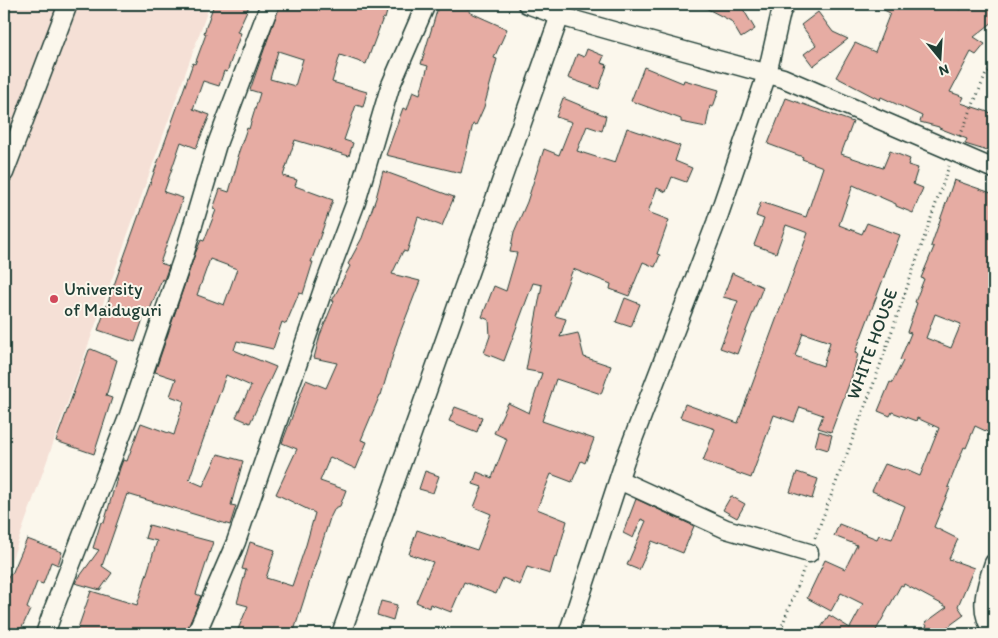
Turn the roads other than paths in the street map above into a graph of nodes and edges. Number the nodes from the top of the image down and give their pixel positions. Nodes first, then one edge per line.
1 (68, 4) edge
2 (270, 4) edge
3 (426, 4) edge
4 (527, 4) edge
5 (785, 4) edge
6 (562, 10) edge
7 (767, 74) junction
8 (994, 169) edge
9 (4, 173) edge
10 (619, 480) junction
11 (809, 553) road end
12 (994, 564) edge
13 (991, 580) edge
14 (994, 632) edge
15 (46, 634) edge
16 (196, 634) edge
17 (341, 634) edge
18 (568, 634) edge

1 - 9 street
2 - 15 street
3 - 16 street
4 - 6 street
5 - 7 street
6 - 7 street
6 - 17 street
7 - 8 street
7 - 10 street
10 - 11 street
10 - 18 street
12 - 13 street
13 - 14 street

